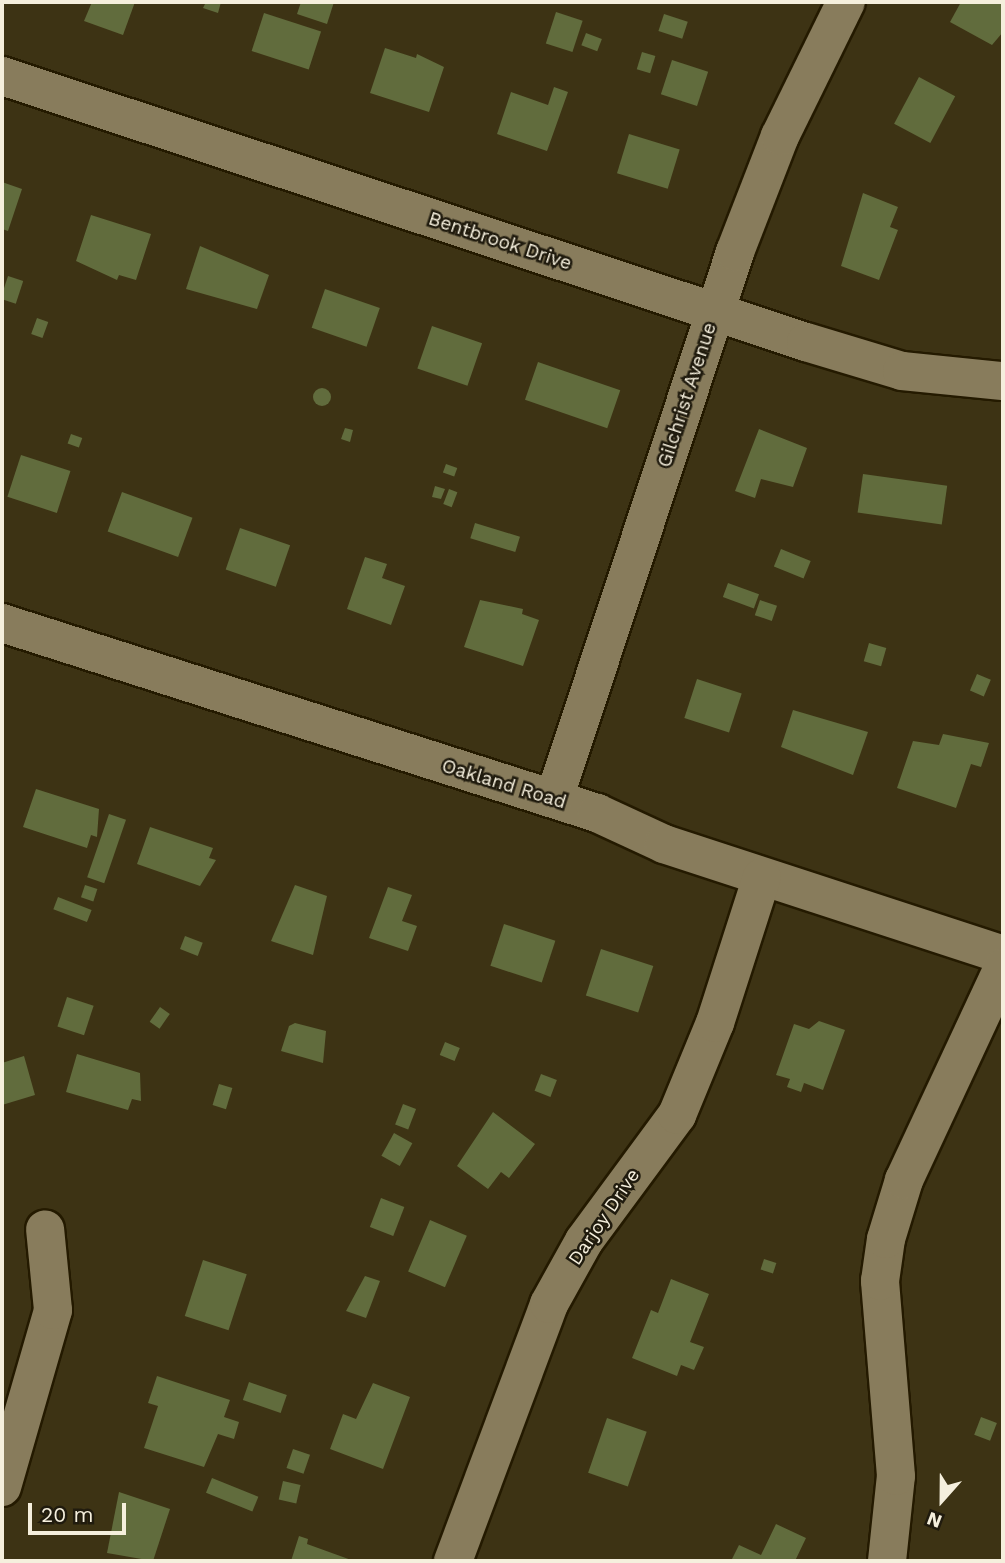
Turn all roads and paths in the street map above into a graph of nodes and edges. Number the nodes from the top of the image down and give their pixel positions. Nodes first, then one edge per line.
1 (846, 2) edge
2 (2, 76) edge
3 (715, 312) junction
4 (1003, 381) edge
5 (2, 623) edge
6 (554, 799) junction
7 (762, 877) junction
8 (1003, 955) edge
9 (1003, 968) edge
10 (45, 1229) dead end
11 (2, 1487) edge
12 (453, 1561) edge
13 (887, 1561) edge

1 - 3 street, Gilchrist Avenue
2 - 3 street, Bentbrook Drive
3 - 4 street, Bentbrook Drive
3 - 6 street, Gilchrist Avenue
5 - 6 street, Oakland Road
6 - 7 street, Oakland Road
7 - 8 street, Oakland Road
7 - 12 street, Darjoy Drive
9 - 13 street
10 - 11 street

